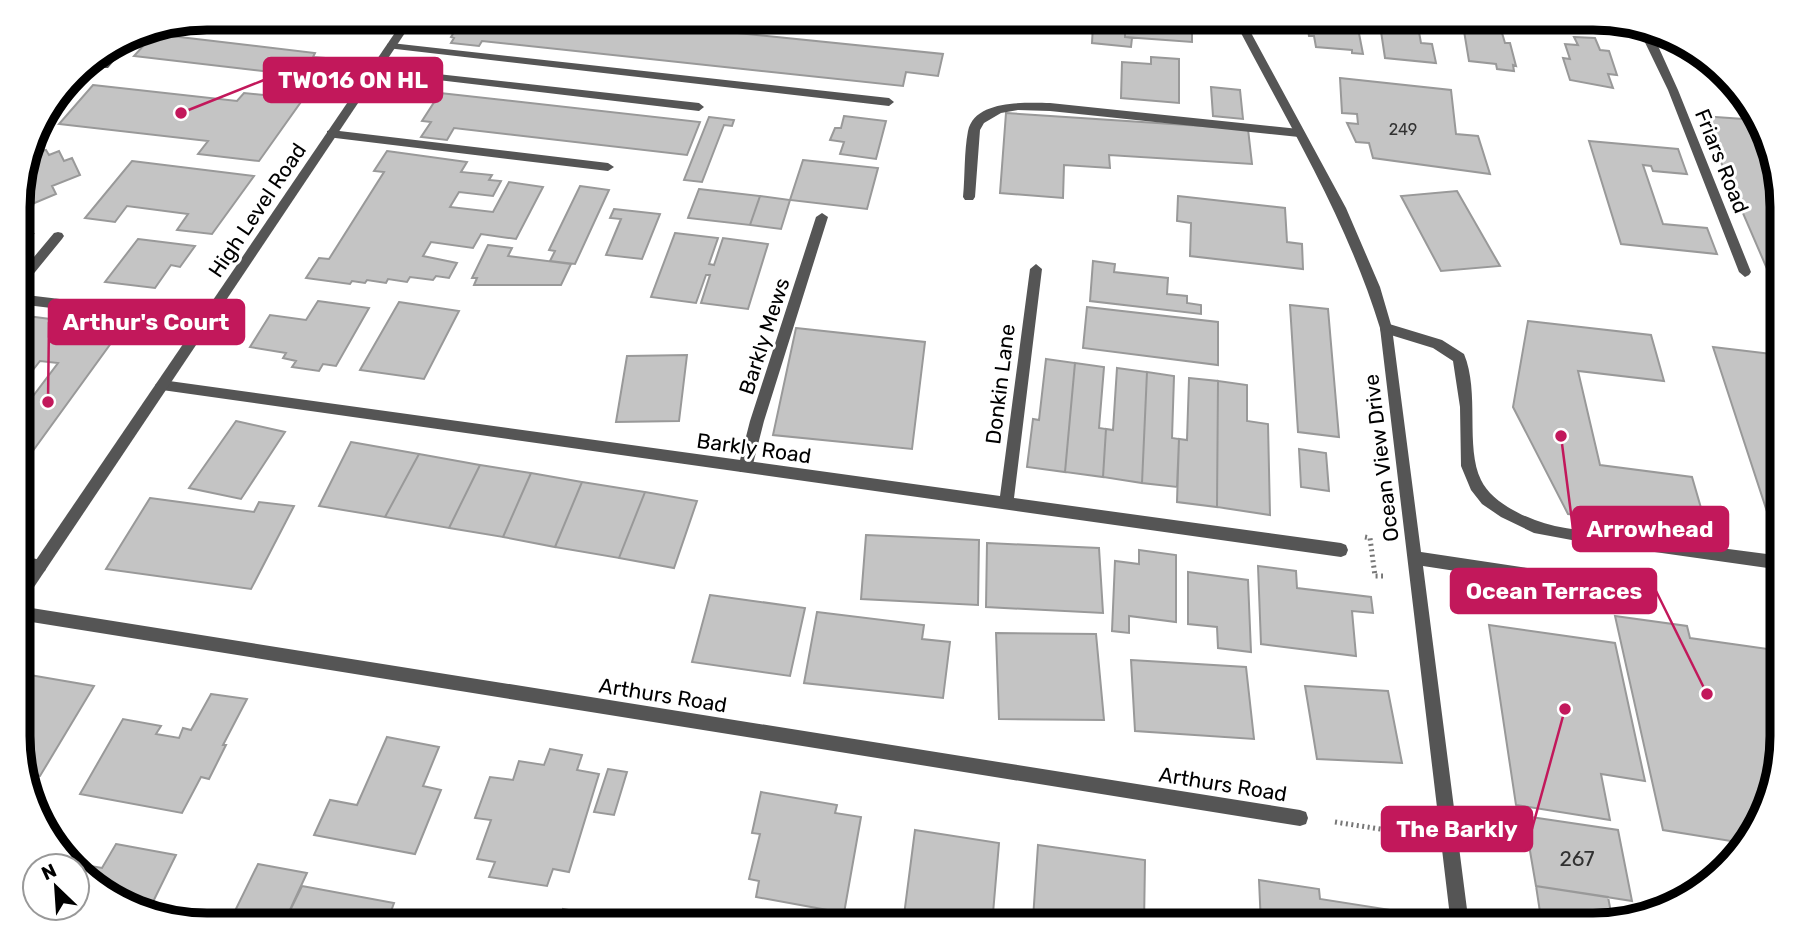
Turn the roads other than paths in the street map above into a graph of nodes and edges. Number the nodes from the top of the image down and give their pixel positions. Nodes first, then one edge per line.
1 (402, 30) edge
2 (1244, 30) edge
3 (1650, 39) edge
4 (391, 46) junction
5 (113, 57) edge
6 (104, 66) dead end
7 (374, 70) junction
8 (889, 102) dead end
9 (699, 107) dead end
10 (1299, 133) junction
11 (331, 134) junction
12 (608, 167) dead end
13 (969, 197) dead end
14 (822, 217) dead end
15 (58, 236) dead end
16 (1036, 269) dead end
17 (30, 270) edge
18 (1745, 272) dead end
19 (30, 301) edge
20 (93, 309) dead end
21 (1386, 328) junction
22 (162, 385) junction
23 (745, 468) junction
24 (1006, 504) junction
25 (1341, 550) dead end
26 (1414, 558) junction
27 (1770, 561) edge
28 (30, 564) edge
29 (40, 566) junction
30 (30, 581) edge
31 (1646, 593) dead end
32 (30, 615) edge
33 (1300, 818) dead end
34 (1458, 913) edge

1 - 4 street, High Level Road
2 - 10 street, Ocean View Drive
3 - 18 street, Friars Road
4 - 7 street, High Level Road
4 - 8 street
5 - 6 street
7 - 9 street
7 - 11 street, High Level Road
10 - 13 street
10 - 21 street, Ocean View Drive
11 - 12 street
11 - 22 street, High Level Road
14 - 23 street, Barkly Mews
15 - 17 street
16 - 24 street, Donkin Lane
19 - 20 street
21 - 26 street, Ocean View Drive
21 - 27 street
22 - 23 street, Barkly Road
22 - 29 street, High Level Road
23 - 24 street, Barkly Road
24 - 25 street, Barkly Road
26 - 31 street
26 - 34 street, Ocean View Drive
28 - 29 street
29 - 30 street, High Level Road
32 - 33 street, Arthurs Road

